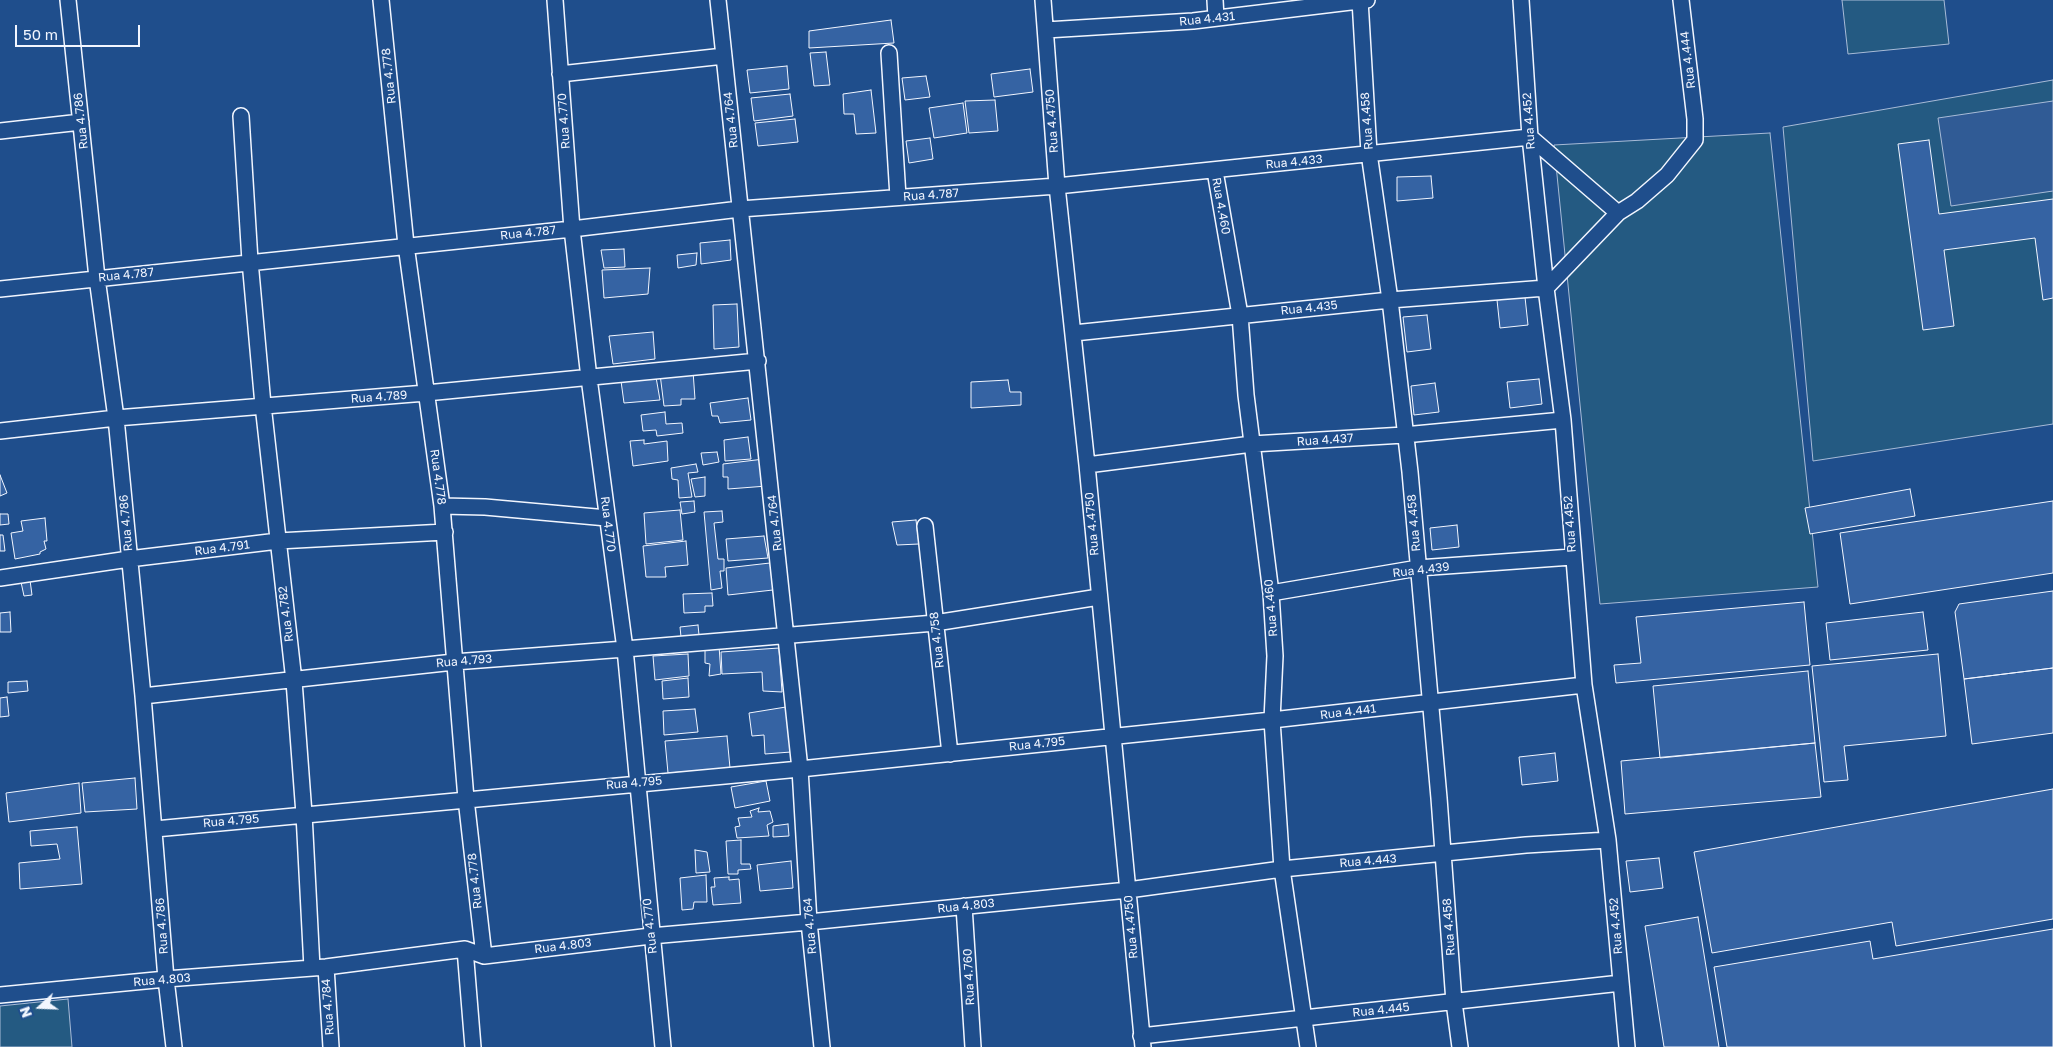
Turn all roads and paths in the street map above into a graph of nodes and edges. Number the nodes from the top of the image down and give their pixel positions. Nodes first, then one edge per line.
1 (68, 0) edge
2 (381, 0) edge
3 (555, 0) edge
4 (718, 0) edge
5 (1043, 0) edge
6 (1215, 0) edge
7 (1360, 0) edge
8 (1367, 0) edge
9 (1521, 0) edge
10 (1681, 0) edge
11 (1216, 18) junction
12 (1046, 30) junction
13 (889, 53) dead end
14 (724, 56) junction
15 (560, 74) junction
16 (241, 116) dead end
17 (81, 122) junction
18 (0, 131) edge
19 (1530, 137) junction
20 (1369, 153) junction
21 (1215, 171) junction
22 (1058, 186) junction
23 (898, 198) junction
24 (740, 209) junction
25 (1618, 213) junction
26 (572, 229) junction
27 (406, 245) junction
28 (250, 261) junction
29 (97, 278) junction
30 (1546, 288) junction
31 (0, 289) edge
32 (1390, 300) junction
33 (1240, 315) junction
34 (1074, 333) junction
35 (758, 361) junction
36 (589, 378) junction
37 (426, 393) junction
38 (264, 405) junction
39 (116, 418) junction
40 (1563, 420) junction
41 (0, 431) edge
42 (1404, 435) junction
43 (1252, 444) junction
44 (1087, 465) junction
45 (442, 506) junction
46 (607, 518) junction
47 (925, 526) dead end
48 (445, 532) junction
49 (278, 541) junction
50 (1572, 557) junction
51 (129, 559) junction
52 (1418, 568) junction
53 (0, 578) edge
54 (1271, 593) junction
55 (1099, 597) junction
56 (935, 623) junction
57 (786, 636) junction
58 (625, 649) junction
59 (454, 662) junction
60 (294, 681) junction
61 (1584, 685) junction
62 (143, 696) junction
63 (1429, 702) junction
64 (1272, 720) junction
65 (1112, 736) junction
66 (950, 754) junction
67 (800, 769) junction
68 (636, 783) junction
69 (466, 799) junction
70 (304, 814) junction
71 (155, 828) junction
72 (1608, 840) junction
73 (1443, 854) junction
74 (1282, 868) junction
75 (1128, 890) junction
76 (964, 906) junction
77 (809, 922) junction
78 (651, 936) junction
79 (465, 949) junction
80 (484, 956) junction
81 (319, 968) junction
82 (166, 979) junction
83 (1621, 983) junction
84 (0, 995) edge
85 (1454, 1002) junction
86 (1304, 1019) junction
87 (1142, 1042) edge
88 (174, 1047) edge
89 (331, 1047) edge
90 (473, 1047) edge
91 (662, 1047) edge
92 (822, 1047) edge
93 (973, 1047) edge
94 (1308, 1047) edge
95 (1460, 1047) edge
96 (1627, 1047) edge

1 - 17 street, Rua 4.786
2 - 27 street, Rua 4.778
3 - 15 street, Rua 4.770
4 - 14 street, Rua 4.764
5 - 12 street, Rua 4.4750
6 - 11 street
7 - 8 street, Rua 4.431
7 - 11 street, Rua 4.431
7 - 20 street, Rua 4.458
9 - 19 street, Rua 4.452
10 - 25 street, Rua 4.444
11 - 12 street, Rua 4.431
12 - 22 street, Rua 4.4750
13 - 23 street
14 - 15 street
14 - 24 street, Rua 4.764
15 - 26 street, Rua 4.770
16 - 28 street, Rua 4.782
17 - 18 street
17 - 29 street, Rua 4.786
19 - 20 street, Rua 4.433
19 - 25 street
19 - 30 street, Rua 4.452
20 - 21 street, Rua 4.433
20 - 32 street, Rua 4.458
21 - 22 street, Rua 4.433
21 - 33 street, Rua 4.460
22 - 23 street, Rua 4.787
22 - 34 street, Rua 4.4750
23 - 24 street, Rua 4.787
24 - 26 street, Rua 4.787
24 - 35 street, Rua 4.764
25 - 30 street, Rua 4.444
26 - 27 street, Rua 4.787
26 - 36 street, Rua 4.770
27 - 28 street, Rua 4.787
27 - 37 street, Rua 4.778
28 - 29 street, Rua 4.787
28 - 38 street, Rua 4.782
29 - 31 street, Rua 4.787
29 - 39 street, Rua 4.786
30 - 32 street, Rua 4.435
30 - 40 street, Rua 4.452
32 - 33 street, Rua 4.435
32 - 42 street, Rua 4.458
33 - 34 street, Rua 4.435
33 - 43 street, Rua 4.460
34 - 44 street, Rua 4.4750
35 - 36 street, Rua 4.789
35 - 57 street, Rua 4.764
36 - 37 street, Rua 4.789
36 - 46 street, Rua 4.770
37 - 38 street, Rua 4.789
37 - 45 street, Rua 4.778
38 - 39 street, Rua 4.789
38 - 49 street, Rua 4.782
39 - 41 street, Rua 4.789
39 - 51 street, Rua 4.786
40 - 42 street, Rua 4.437
40 - 50 street, Rua 4.452
42 - 43 street, Rua 4.437
42 - 52 street, Rua 4.458
43 - 44 street, Rua 4.437
43 - 54 street, Rua 4.460
44 - 55 street, Rua 4.4750
45 - 46 street
45 - 48 street, Rua 4.778
46 - 58 street, Rua 4.770
47 - 56 street, Rua 4.758
48 - 49 street, Rua 4.791
48 - 59 street, Rua 4.778
49 - 51 street, Rua 4.791
49 - 60 street, Rua 4.782
50 - 52 street, Rua 4.439
50 - 61 street, Rua 4.452
51 - 53 street, Rua 4.791
51 - 62 street, Rua 4.786
52 - 54 street, Rua 4.439
52 - 63 street, Rua 4.458
54 - 64 street, Rua 4.460
55 - 56 street, Rua 4.793
55 - 65 street, Rua 4.4750
56 - 57 street, Rua 4.793
56 - 66 street, Rua 4.758
57 - 58 street, Rua 4.793
57 - 67 street, Rua 4.764
58 - 59 street, Rua 4.793
58 - 68 street, Rua 4.770
59 - 60 street, Rua 4.793
59 - 69 street, Rua 4.778
60 - 62 street, Rua 4.793
60 - 70 street, Rua 4.782
61 - 63 street, Rua 4.441
61 - 72 street, Rua 4.452
62 - 71 street, Rua 4.786
63 - 64 street, Rua 4.441
63 - 73 street, Rua 4.458
64 - 65 street, Rua 4.441
64 - 74 street, Rua 4.460
65 - 66 street, Rua 4.795
65 - 75 street, Rua 4.4750
66 - 67 street, Rua 4.795
67 - 68 street, Rua 4.795
67 - 77 street, Rua 4.764
68 - 69 street, Rua 4.795
68 - 78 street, Rua 4.770
69 - 70 street, Rua 4.795
69 - 80 street, Rua 4.778
70 - 71 street, Rua 4.795
70 - 81 street, Rua 4.782
71 - 82 street, Rua 4.786
72 - 73 street, Rua 4.443
72 - 83 street, Rua 4.452
73 - 74 street, Rua 4.443
73 - 85 street, Rua 4.458
74 - 75 street, Rua 4.443
74 - 86 street, Rua 4.460
75 - 76 street, Rua 4.803
75 - 87 street, Rua 4.4750
76 - 77 street, Rua 4.803
76 - 93 street, Rua 4.760
77 - 78 street, Rua 4.803
77 - 92 street, Rua 4.764
78 - 80 street, Rua 4.803
78 - 91 street, Rua 4.770
79 - 80 street, Rua 4.803
79 - 81 street, Rua 4.803
79 - 90 street
81 - 82 street, Rua 4.803
81 - 89 street, Rua 4.784
82 - 84 street, Rua 4.803
82 - 88 street, Rua 4.786
83 - 85 street, Rua 4.445
83 - 96 street, Rua 4.452
85 - 86 street, Rua 4.445
85 - 95 street, Rua 4.458
86 - 87 street, Rua 4.445
86 - 94 street, Rua 4.460

